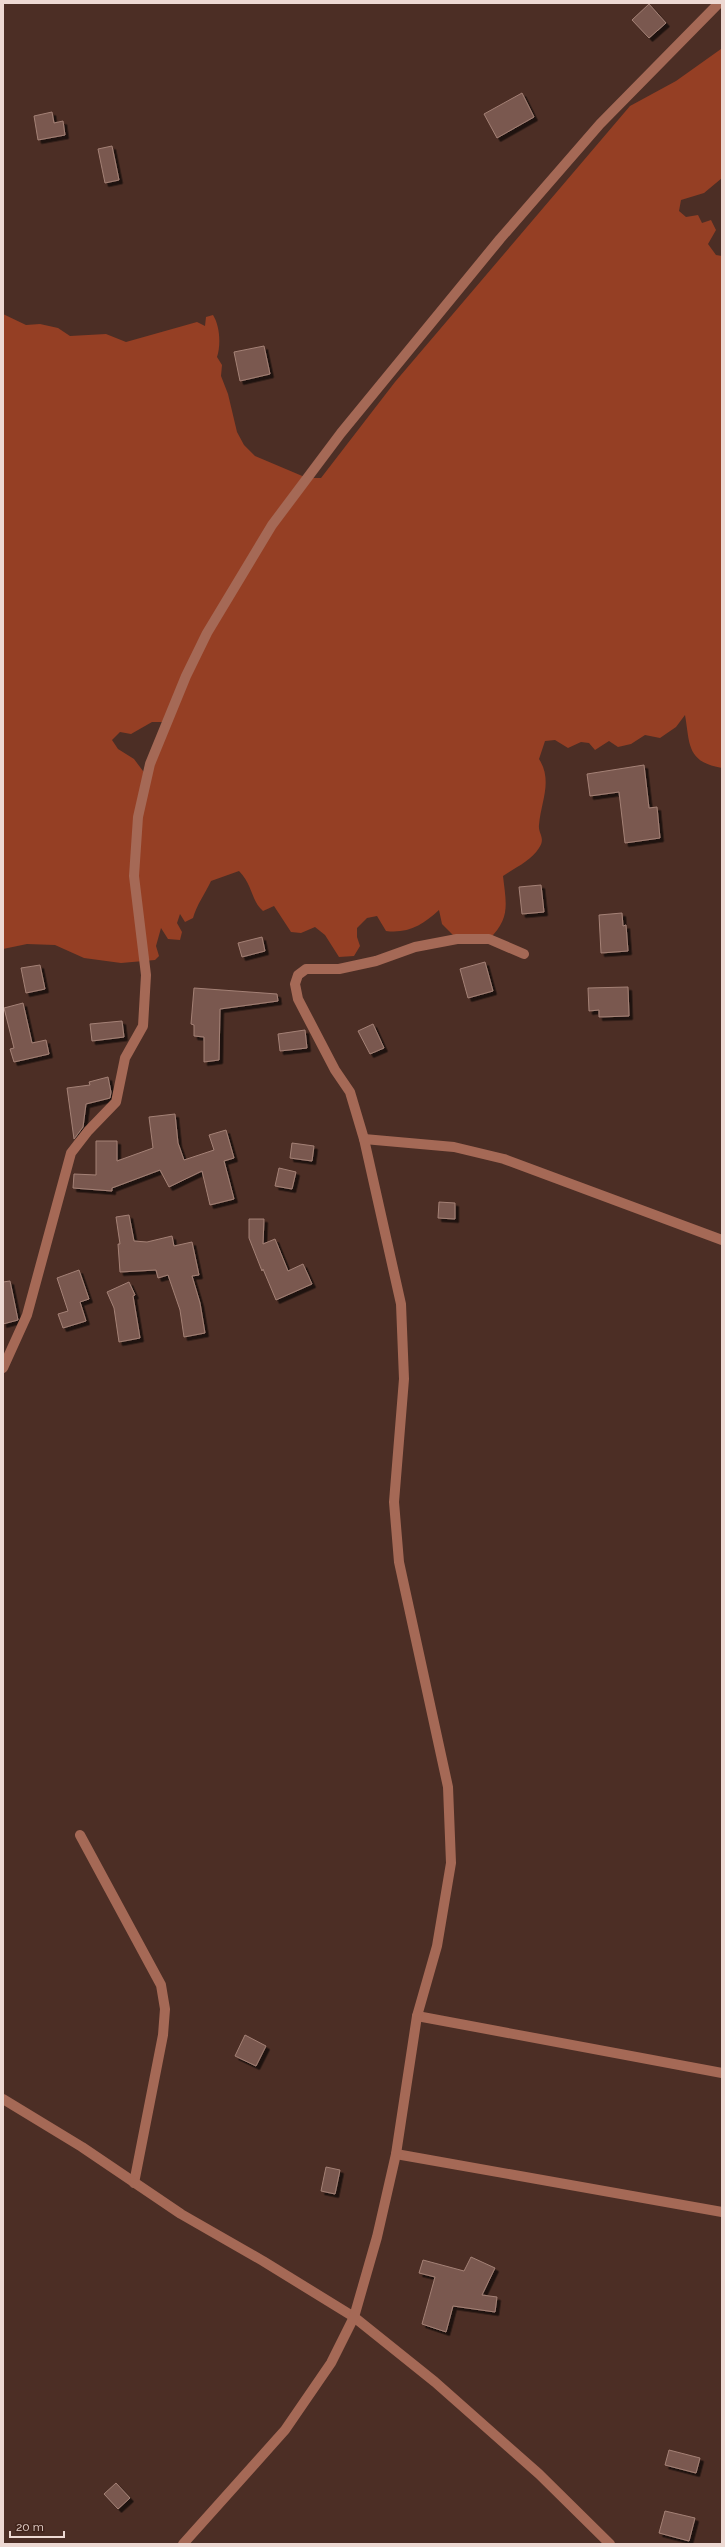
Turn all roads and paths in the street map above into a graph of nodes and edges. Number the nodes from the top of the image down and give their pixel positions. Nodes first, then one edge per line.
1 (719, 3) edge
2 (524, 954) dead end
3 (364, 1139) junction
4 (722, 1240) edge
5 (3, 1368) edge
6 (80, 1835) dead end
7 (417, 2016) junction
8 (722, 2073) edge
9 (3, 2099) edge
10 (396, 2154) junction
11 (134, 2183) junction
12 (722, 2212) edge
13 (354, 2317) junction
14 (183, 2544) edge
15 (610, 2544) edge

1 - 5 street
2 - 3 street
3 - 4 street
3 - 7 street
6 - 11 street
7 - 8 street
7 - 10 street
9 - 11 street
10 - 12 street
10 - 13 street
11 - 13 street
13 - 14 street
13 - 15 street

